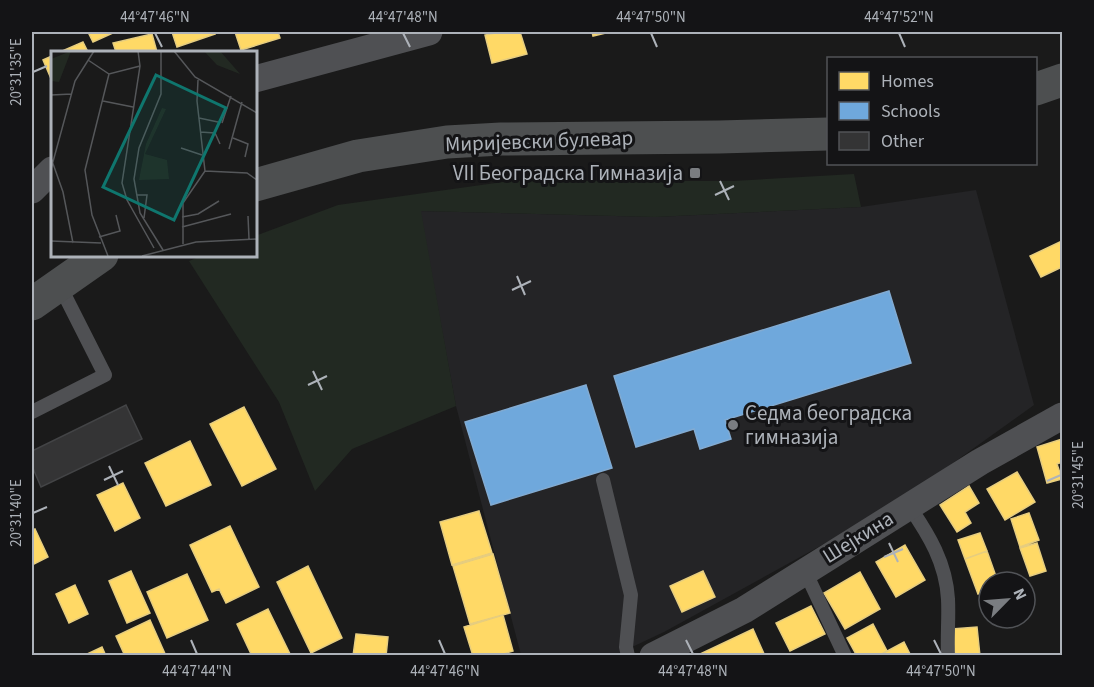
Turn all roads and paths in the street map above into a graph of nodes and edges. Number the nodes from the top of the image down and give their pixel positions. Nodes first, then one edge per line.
1 (429, 32) edge
2 (256, 79) edge
3 (1062, 80) edge
4 (1037, 88) edge
5 (827, 134) edge
6 (51, 171) edge
7 (256, 185) edge
8 (32, 190) edge
9 (101, 256) edge
10 (59, 284) junction
11 (32, 304) edge
12 (32, 412) edge
13 (1062, 416) edge
14 (603, 480) dead end
15 (909, 506) junction
16 (805, 571) junction
17 (628, 656) edge
18 (652, 656) edge
19 (845, 656) edge
20 (948, 656) edge

1 - 2 street
3 - 4 main road
5 - 7 main road, Миријевски булевар
6 - 8 street
9 - 10 main road
10 - 11 main road
10 - 12 lane
13 - 15 street, Шејкина
14 - 17 lane
15 - 16 street, Шејкина
15 - 20 lane
16 - 18 street, Шејкина
16 - 19 lane

